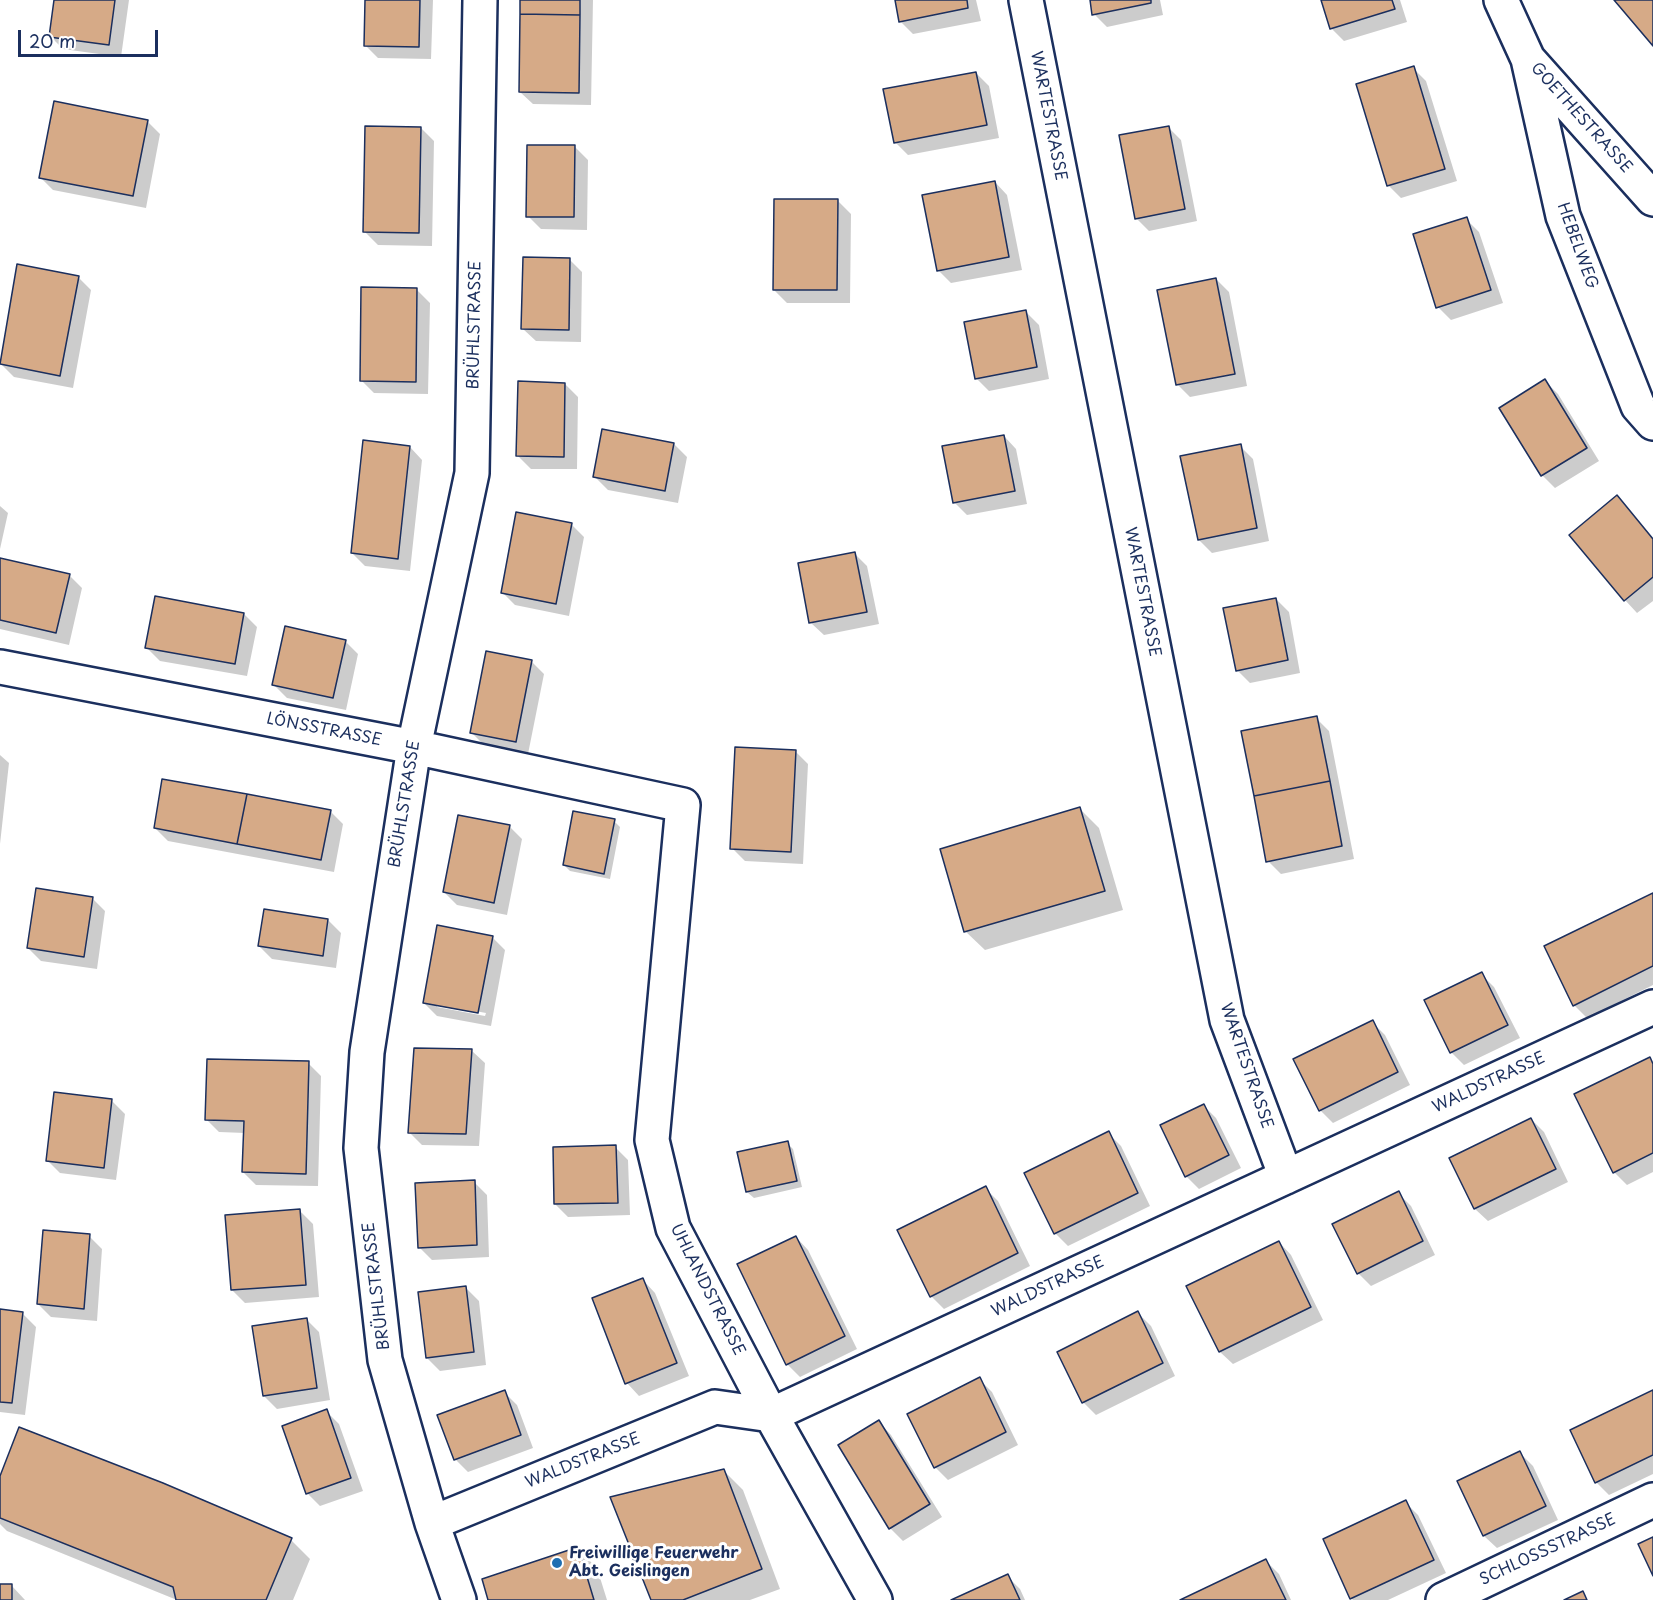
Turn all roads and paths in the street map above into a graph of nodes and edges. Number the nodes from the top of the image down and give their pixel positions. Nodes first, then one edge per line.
1 (480, 0) edge
2 (1026, 0) edge
3 (1501, 0) edge
4 (1528, 59) junction
5 (1653, 200) edge
6 (1653, 423) edge
7 (0, 667) edge
8 (414, 747) junction
9 (683, 806) joint
10 (1653, 1007) edge
11 (1287, 1177) junction
12 (771, 1415) junction
13 (1653, 1500) edge
14 (432, 1522) junction
15 (459, 1600) edge
16 (876, 1600) edge
17 (1443, 1600) edge

1 - 8 street, BRÜHLSTRASSE
2 - 11 street, WARTESTRASSE
3 - 4 street, GOETHESTRASSE
4 - 5 street, GOETHESTRASSE
4 - 6 street, HEBELWEG
7 - 8 street, LÖNSSTRASSE
8 - 9 street, LÖNSSTRASSE
8 - 14 street, BRÜHLSTRASSE
9 - 12 street, UHLANDSTRASSE
10 - 11 street, WALDSTRASSE
11 - 12 street, WALDSTRASSE
12 - 14 street, WALDSTRASSE
12 - 16 street, UHLANDSTRASSE
13 - 17 street, SCHLOSSSTRASSE
14 - 15 street, BRÜHLSTRASSE

